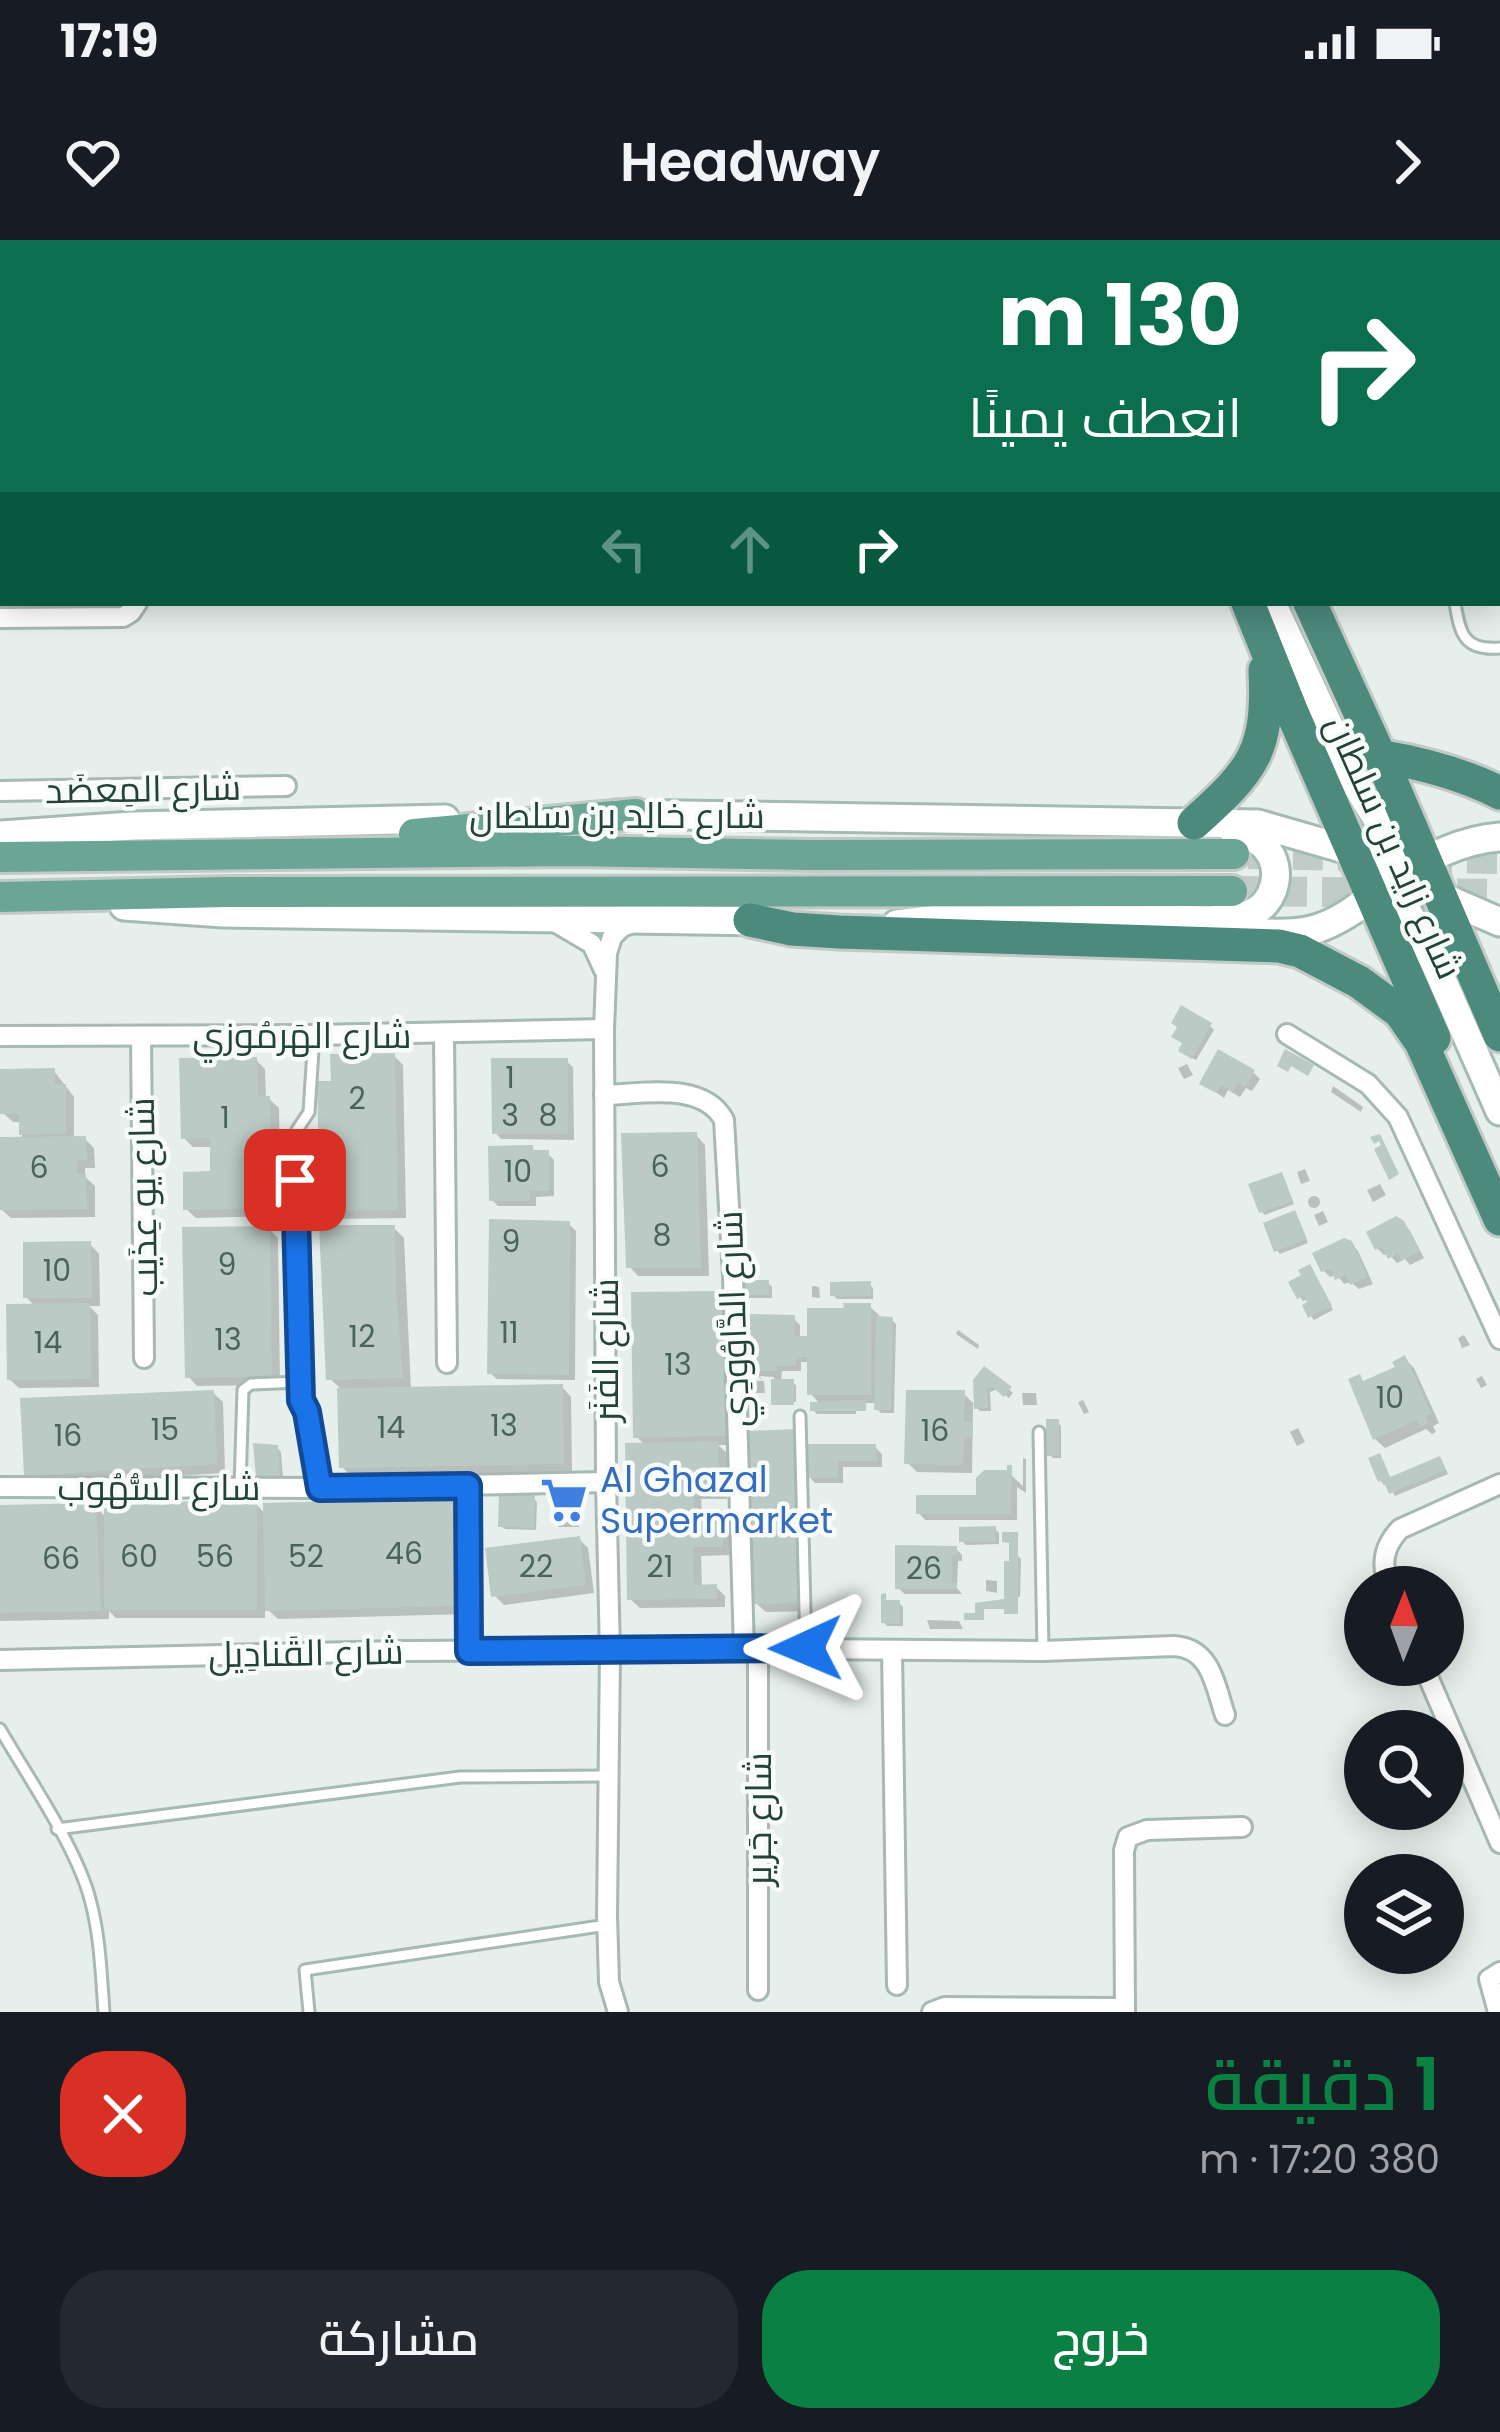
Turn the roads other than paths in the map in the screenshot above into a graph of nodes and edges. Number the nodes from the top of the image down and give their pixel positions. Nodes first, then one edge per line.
1 (134, 606) edge
2 (1249, 606) edge
3 (1273, 606) edge
4 (1311, 606) edge
5 (1457, 606) edge
6 (0, 618) edge
7 (1264, 644) junction
8 (1500, 649) edge
9 (1378, 756) junction
10 (286, 786) dead end
11 (0, 791) edge
12 (1500, 793) edge
13 (635, 814) junction
14 (1208, 823) junction
15 (0, 835) edge
16 (1500, 837) edge
17 (1355, 852) junction
18 (1234, 854) tunnel mouth
19 (12, 857) edge
20 (1400, 877) junction
21 (1232, 891) tunnel mouth
22 (1440, 896) junction
23 (0, 897) edge
24 (547, 918) junction
25 (642, 919) junction
26 (750, 920) junction
27 (1500, 922) edge
28 (897, 924) junction
29 (605, 974) junction
30 (604, 1029) junction
31 (444, 1033) junction
32 (1287, 1034) dead end
33 (314, 1035) junction
34 (1500, 1035) edge
35 (0, 1036) edge
36 (141, 1036) junction
37 (604, 1095) junction
38 (1500, 1111) edge
39 (1500, 1188) edge
40 (1500, 1219) edge
41 (1500, 1339) edge
42 (144, 1358) dead end
43 (447, 1363) dead end
44 (300, 1382) junction
45 (800, 1416) dead end
46 (1039, 1432) dead end
47 (606, 1482) junction
48 (1500, 1484) edge
49 (0, 1486) edge
50 (468, 1486) junction
51 (240, 1487) junction
52 (320, 1488) junction
53 (1384, 1566) edge
54 (806, 1648) junction
55 (751, 1649) junction
56 (892, 1650) junction
57 (469, 1651) junction
58 (1043, 1651) junction
59 (610, 1652) junction
60 (0, 1660) edge
61 (1433, 1686) edge
62 (1225, 1715) dead end
63 (0, 1729) edge
64 (610, 1775) junction
65 (1242, 1826) dead end
66 (57, 1829) junction
67 (1500, 1842) edge
68 (608, 1925) junction
69 (1500, 1972) edge
70 (897, 1985) dead end
71 (758, 1990) dead end
72 (1125, 2010) edge
73 (104, 2012) edge
74 (309, 2012) edge
75 (617, 2012) edge
76 (932, 2012) edge
77 (1498, 2012) edge

1 - 6 street
2 - 7 highway, شارع زايد بن سلطان
3 - 20 main road
4 - 9 highway, شارع زايد بن سلطان
5 - 8 lane
7 - 14 highway
7 - 17 highway, شارع زايد بن سلطان
9 - 12 highway
9 - 20 highway, شارع زايد بن سلطان
10 - 11 street, شارع المِعضَد
13 - 14 main road
13 - 15 main road
13 - 19 main road
14 - 17 main road
14 - 28 main road
16 - 20 main road
17 - 20 highway, شارع زايد بن سلطان
18 - 19 main road, شارع خالِد بن سلطان
20 - 22 highway, شارع زايد بن سلطان
20 - 28 main road
20 - 38 main road
20 - 39 highway, شارع زايد بن سلطان
21 - 23 main road
22 - 27 main road
22 - 34 highway, شارع زايد بن سلطان
23 - 24 main road
24 - 25 main road
24 - 29 street
25 - 26 main road
25 - 29 street, شارع الفَنَر
26 - 28 main road
26 - 40 highway
29 - 30 street, شارع الفَنَر
30 - 31 street, شارع الهَرمُوزي
30 - 37 street, شارع الفَنَر
31 - 33 street, شارع الهَرمُوزي
31 - 43 street
32 - 41 street
33 - 36 street, شارع الهَرمُوزي
33 - 44 lane
35 - 36 street, شارع الهَرمُوزي
36 - 42 street, شارع يو عِذَيب
37 - 47 street, شارع الفَنَر
37 - 55 street, شارع الدَّاوُودِي
44 - 51 lane
44 - 52 lane
45 - 54 lane
46 - 58 lane
47 - 50 street, شارع السُّهُوب
47 - 59 street, شارع الفَنَر
48 - 53 street
49 - 51 street, شارع السُّهُوب
50 - 52 street, شارع السُّهُوب
50 - 57 lane
51 - 52 street, شارع السُّهُوب
54 - 55 street, شارع القَنادِيل
54 - 56 street, شارع القَنادِيل
55 - 59 street, شارع القَنادِيل
55 - 71 street, شارع جَرير
56 - 58 street, شارع القَنادِيل
56 - 70 street
57 - 59 street, شارع القَنادِيل
57 - 60 street, شارع القَنادِيل
58 - 62 street, شارع القَنادِيل
59 - 64 street, شارع الفَنَر
61 - 67 street
63 - 66 lane
64 - 66 lane
64 - 68 street, شارع الفَنَر
65 - 72 street
66 - 73 lane
68 - 74 lane
68 - 75 street, شارع الفَنَر
69 - 77 street
72 - 76 street

